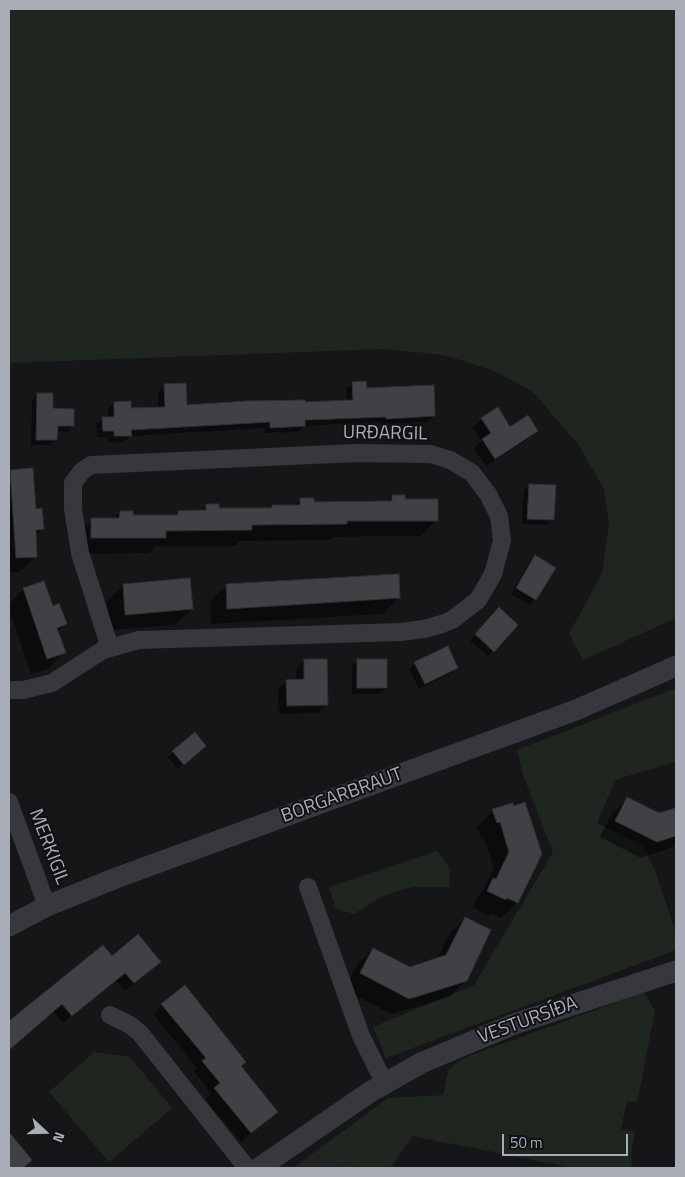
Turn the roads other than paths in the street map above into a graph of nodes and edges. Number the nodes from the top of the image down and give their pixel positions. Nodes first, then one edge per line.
1 (110, 648) junction
2 (676, 666) edge
3 (9, 690) edge
4 (9, 802) edge
5 (308, 887) dead end
6 (47, 906) junction
7 (9, 926) edge
8 (676, 971) edge
9 (110, 1015) dead end
10 (385, 1084) junction
11 (247, 1168) edge
12 (258, 1168) edge

1 - 1 street, URÐARGIL
1 - 3 street, URÐARGIL
2 - 6 street, BORGARBRAUT
4 - 6 street, MERKIGIL
5 - 10 street
6 - 7 street, BORGARBRAUT
8 - 10 street, VESTURSÍÐA
9 - 11 street
10 - 12 street, VESTURSÍÐA

